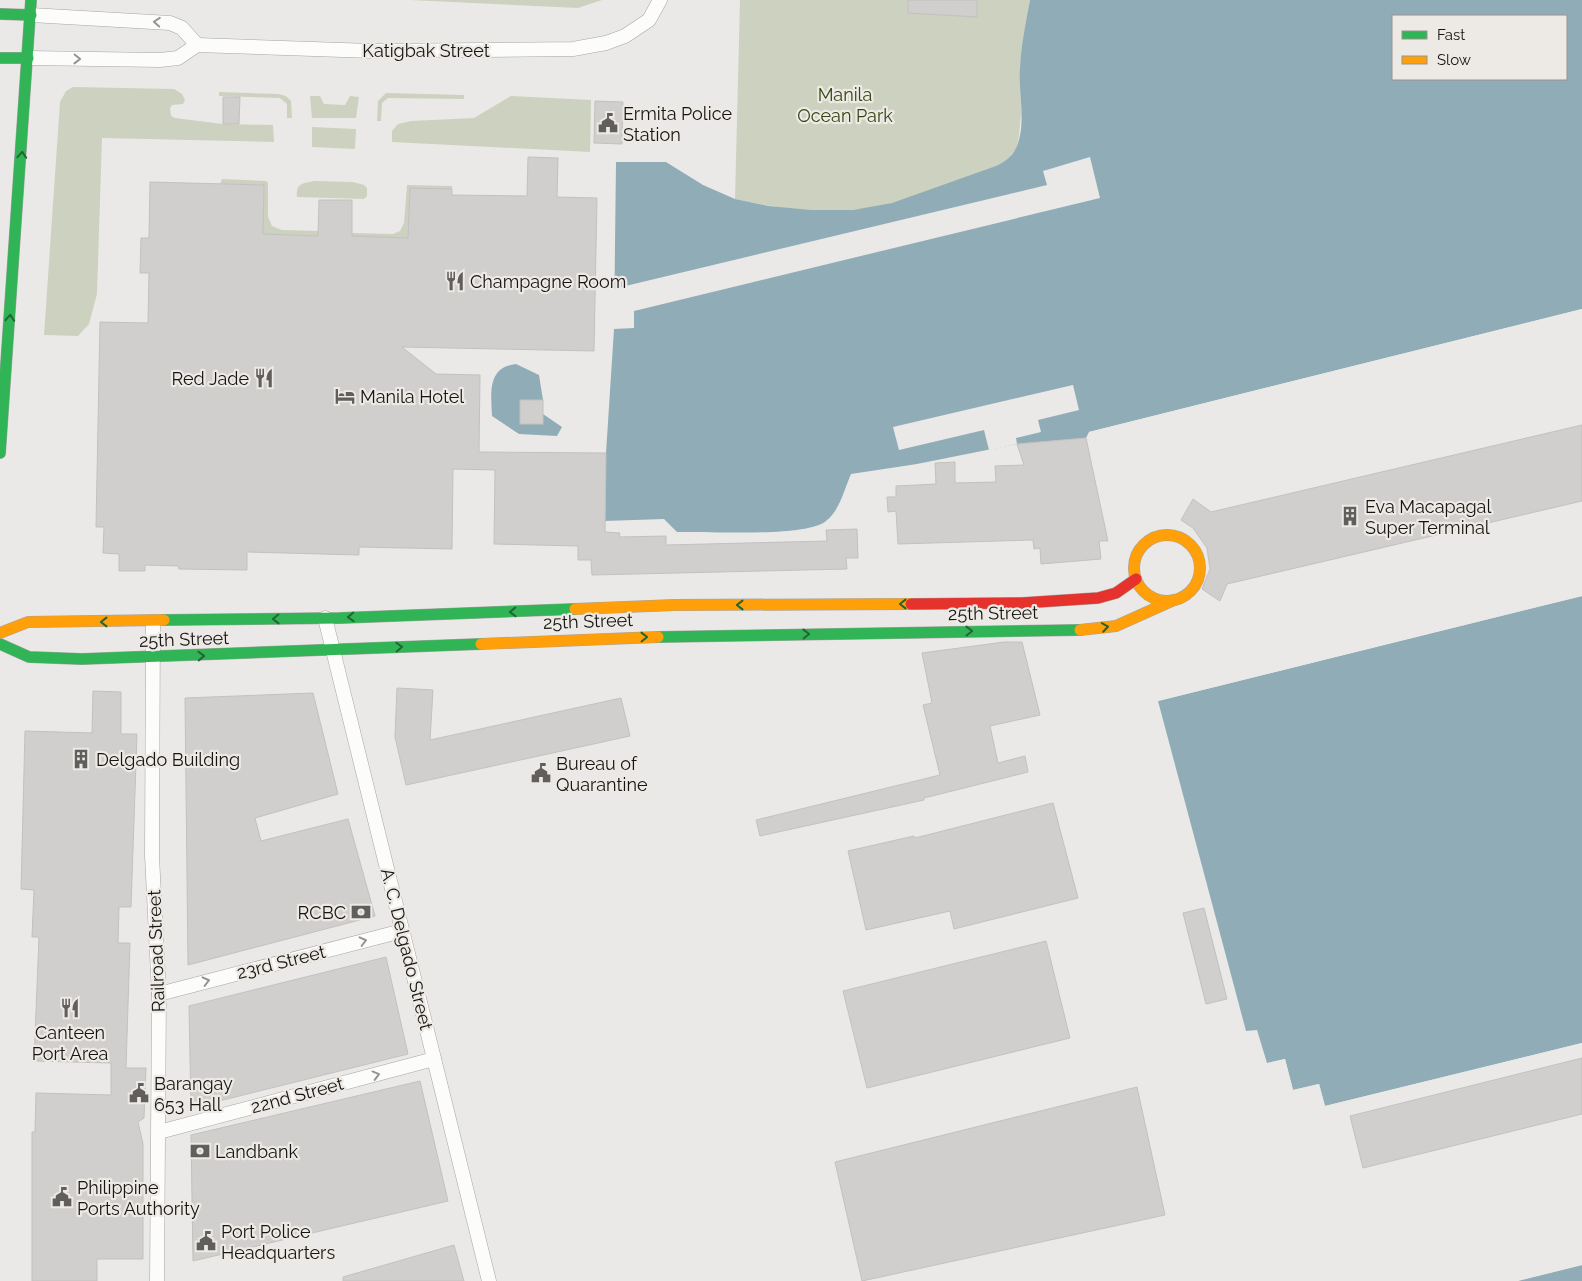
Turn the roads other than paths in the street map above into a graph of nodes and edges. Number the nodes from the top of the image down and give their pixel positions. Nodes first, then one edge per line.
1 (31, 0) edge
2 (660, 0) edge
3 (0, 14) edge
4 (30, 15) junction
5 (197, 45) junction
6 (0, 58) edge
7 (28, 58) junction
8 (0, 453) edge
9 (1136, 579) junction
10 (1174, 600) junction
11 (325, 618) junction
12 (153, 622) junction
13 (562, 624) junction
14 (0, 633) edge
15 (0, 644) edge
16 (333, 651) junction
17 (153, 657) junction
18 (402, 931) junction
19 (159, 994) junction
20 (434, 1059) junction
21 (159, 1132) junction
22 (157, 1281) edge
23 (489, 1281) edge

1 - 4 main road
2 - 5 street, Katigbak Street
3 - 4 main road
5 -> 4 street
4 - 7 main road
7 -> 5 street
6 - 7 main road
8 -> 7 main road
9 - 10 main road
9 - 10 main road, 25th Street
9 -> 13 main road, 25th Street
13 -> 10 main road, 25th Street
11 -> 12 main road, 25th Street
13 -> 11 main road, 25th Street
11 - 16 street, A. C. Delgado Street
12 -> 14 main road, 25th Street
12 - 17 street, Railroad Street
16 -> 13 main road, 25th Street
15 - 17 main road, 25th Street
17 -> 16 main road, 25th Street
16 - 18 street, A. C. Delgado Street
17 - 19 street, Railroad Street
19 -> 18 street, 23rd Street
18 - 20 street, A. C. Delgado Street
19 - 21 street, Railroad Street
21 -> 20 street, 22nd Street
20 - 23 street, A. C. Delgado Street
21 - 22 street, Railroad Street

